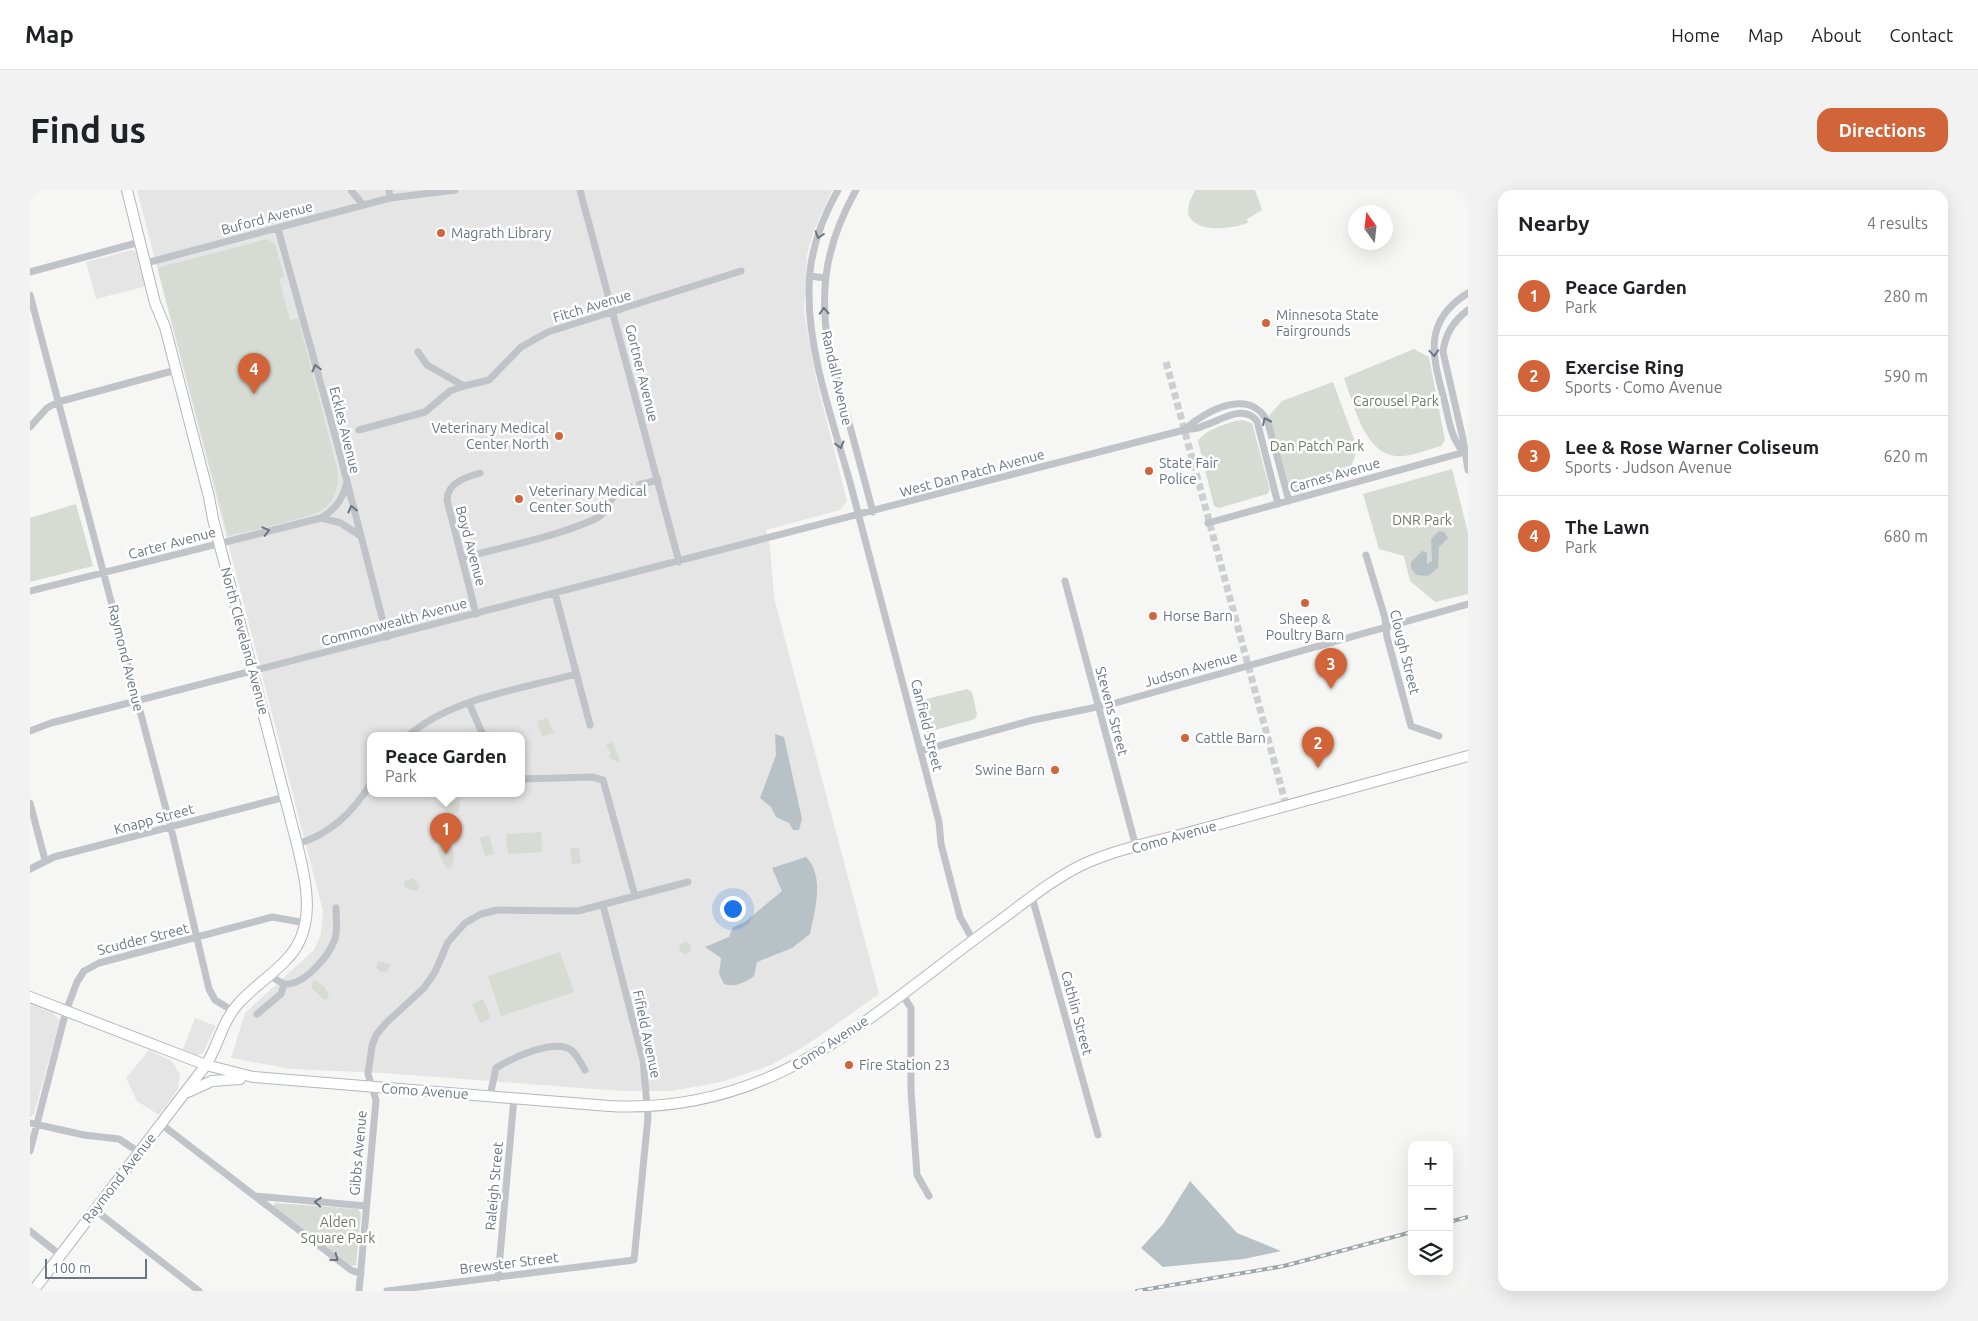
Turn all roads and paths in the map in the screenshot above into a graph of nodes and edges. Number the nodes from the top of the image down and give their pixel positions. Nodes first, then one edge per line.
1 (127, 190) edge
2 (351, 190) edge
3 (389, 190) edge
4 (455, 190) edge
5 (580, 190) edge
6 (838, 190) edge
7 (856, 190) edge
8 (390, 198) junction
9 (363, 205) junction
10 (278, 229) junction
11 (140, 242) junction
12 (146, 263) junction
13 (30, 272) edge
14 (741, 272) dead end
15 (810, 276) junction
16 (825, 278) junction
17 (1468, 293) edge
18 (30, 295) edge
19 (1468, 310) edge
20 (614, 313) junction
21 (418, 352) dead end
22 (176, 370) junction
23 (464, 386) junction
24 (58, 402) junction
25 (30, 428) edge
26 (359, 430) dead end
27 (1184, 430) junction
28 (1466, 452) edge
29 (1468, 470) edge
30 (480, 473) dead end
31 (658, 480) junction
32 (346, 482) junction
33 (642, 484) tunnel mouth
34 (626, 488) tunnel mouth
35 (1289, 501) junction
36 (1278, 504) junction
37 (872, 512) junction
38 (858, 515) junction
39 (321, 518) junction
40 (1208, 523) dead end
41 (359, 535) junction
42 (765, 539) joint
43 (219, 543) junction
44 (1366, 555) dead end
45 (462, 558) junction
46 (679, 562) junction
47 (104, 574) junction
48 (1065, 581) dead end
49 (30, 591) edge
50 (555, 593) junction
51 (1468, 604) edge
52 (476, 614) junction
53 (1386, 626) junction
54 (387, 637) junction
55 (252, 672) junction
56 (576, 674) junction
57 (137, 701) junction
58 (469, 703) junction
59 (1098, 706) junction
60 (590, 725) dead end
61 (30, 731) edge
62 (414, 732) edge
63 (482, 732) edge
64 (1439, 736) dead end
65 (920, 751) junction
66 (1468, 756) edge
67 (525, 780) edge
68 (367, 789) edge
69 (285, 797) junction
70 (30, 803) edge
71 (170, 828) junction
72 (297, 844) junction
73 (1136, 848) junction
74 (46, 860) junction
75 (30, 869) edge
76 (688, 882) dead end
77 (635, 896) junction
78 (1032, 897) junction
79 (603, 904) junction
80 (336, 908) dead end
81 (306, 922) junction
82 (198, 938) junction
83 (973, 940) junction
84 (270, 976) junction
85 (284, 984) junction
86 (902, 994) junction
87 (30, 997) edge
88 (66, 1011) junction
89 (232, 1011) junction
90 (257, 1014) dead end
91 (206, 1066) junction
92 (586, 1070) dead end
93 (254, 1077) junction
94 (372, 1088) junction
95 (183, 1096) junction
96 (490, 1096) junction
97 (514, 1098) junction
98 (647, 1106) junction
99 (33, 1124) edge
100 (161, 1124) junction
101 (1098, 1135) dead end
102 (30, 1151) edge
103 (140, 1152) junction
104 (255, 1196) junction
105 (929, 1196) dead end
106 (366, 1206) junction
107 (95, 1210) junction
108 (30, 1231) edge
109 (60, 1255) junction
110 (634, 1260) joint
111 (361, 1274) junction
112 (498, 1278) junction
113 (33, 1291) edge
114 (199, 1291) edge
115 (360, 1291) edge
116 (387, 1291) edge

1 - 11 main road, North Cleveland Avenue
2 - 9 street
3 - 8 street
4 - 8 street, Buford Avenue
5 - 20 street, Gortner Avenue
6 -> 15 street, Randall Avenue
7 - 16 street, Randall Avenue
8 - 9 street, Buford Avenue
9 - 10 street, Buford Avenue
10 - 12 street, Buford Avenue
32 -> 10 street, Eckles Avenue
11 - 12 main road, North Cleveland Avenue
11 - 13 street
12 - 22 main road, North Cleveland Avenue
14 - 20 street, Fitch Avenue
15 - 16 street
15 -> 38 street, Randall Avenue
37 -> 16 street, Randall Avenue
17 -> 28 street
18 - 24 street, Raymond Avenue
19 - 28 street
20 - 23 street, Fitch Avenue
20 - 31 street, Gortner Avenue
21 - 23 street
22 - 24 street
22 - 43 main road, North Cleveland Avenue
23 - 26 street, Fitch Avenue
24 - 25 street
24 - 47 street, Raymond Avenue
35 -> 27 street, West Dan Patch Avenue
27 - 36 street, West Dan Patch Avenue
27 - 37 street, West Dan Patch Avenue
28 - 29 street
28 - 35 street, Carnes Avenue
30 - 45 street, Boyd Avenue
31 - 33 street
31 - 46 street, Gortner Avenue
32 - 39 street, Carter Avenue
41 -> 32 street, Eckles Avenue
34 - 45 street
35 - 36 street, Carnes Avenue
36 - 40 street, Carnes Avenue
37 - 38 street, West Dan Patch Avenue
38 - 42 street, West Dan Patch Avenue
38 - 65 street, Canfield Street
39 - 41 street
43 -> 39 street, Carter Avenue
41 - 54 street, Eckles Avenue
42 - 46 street, Commonwealth Avenue
43 - 47 street, Carter Avenue
43 - 55 main road, North Cleveland Avenue
44 - 53 street, Clough Street
45 - 52 street, Boyd Avenue
46 - 50 street, Commonwealth Avenue
47 - 49 street, Carter Avenue
47 - 57 street, Raymond Avenue
48 - 59 street, Stevens Street
50 - 52 street, Commonwealth Avenue
50 - 56 street
51 - 53 street, Judson Avenue
52 - 54 street, Commonwealth Avenue
53 - 59 street, Judson Avenue
53 - 64 street, Clough Street
54 - 55 street, Commonwealth Avenue
55 - 57 street, Commonwealth Avenue
55 - 69 main road, North Cleveland Avenue
56 - 58 street
56 - 60 street
57 - 61 street, Commonwealth Avenue
57 - 71 street, Raymond Avenue
58 - 62 street
58 - 63 street
59 - 65 street, Judson Avenue
59 - 73 street, Stevens Street
65 - 83 street, Canfield Street
66 - 73 main road, Como Avenue
67 - 77 street
68 - 72 street
69 - 71 street, Knapp Street
69 - 72 main road, North Cleveland Avenue
70 - 74 street
71 - 74 street, Knapp Street
71 - 82 street, Raymond Avenue
72 - 81 main road, North Cleveland Avenue
73 - 78 main road, Como Avenue
74 - 75 street, Knapp Street
76 - 77 street, Gibbs Avenue
77 - 79 street, Gibbs Avenue
78 - 83 main road, Como Avenue
78 - 101 street, Cathlin Street
79 - 94 street, Gibbs Avenue
79 - 98 street, Fifield Avenue
80 - 85 street
81 - 82 street, Scudder Street
81 - 84 main road, North Cleveland Avenue
82 - 88 street, Scudder Street
82 - 89 street, Raymond Avenue
83 - 86 main road, Como Avenue
84 - 85 street
84 - 89 main road, North Cleveland Avenue
85 - 90 street
86 - 98 main road, Como Avenue
86 - 105 street
87 - 88 main road, Como Avenue
88 - 91 main road, Como Avenue
88 - 99 street, Scudder Street
89 - 91 main road, North Cleveland Avenue
91 - 93 main road, Como Avenue
91 - 95 main road, Raymond Avenue
92 - 96 street
93 - 94 main road, Como Avenue
93 - 95 main road
94 - 96 main road, Como Avenue
94 - 106 street, Gibbs Avenue
95 - 100 main road, Raymond Avenue
96 - 97 main road, Como Avenue
97 - 98 main road, Como Avenue
97 - 112 street, Raleigh Street
98 - 110 street, Fifield Avenue
99 - 102 street, Scudder Street
99 - 103 street
100 - 103 main road, Raymond Avenue
100 - 104 street
103 - 107 main road, Raymond Avenue
106 -> 104 street
104 -> 111 street
106 - 111 street, Gibbs Avenue
107 - 109 main road, Raymond Avenue
107 - 114 street
108 - 109 street
109 - 113 main road, Raymond Avenue
110 - 112 street, Brewster Street
111 - 115 street, Gibbs Avenue
112 - 116 street, Brewster Street

